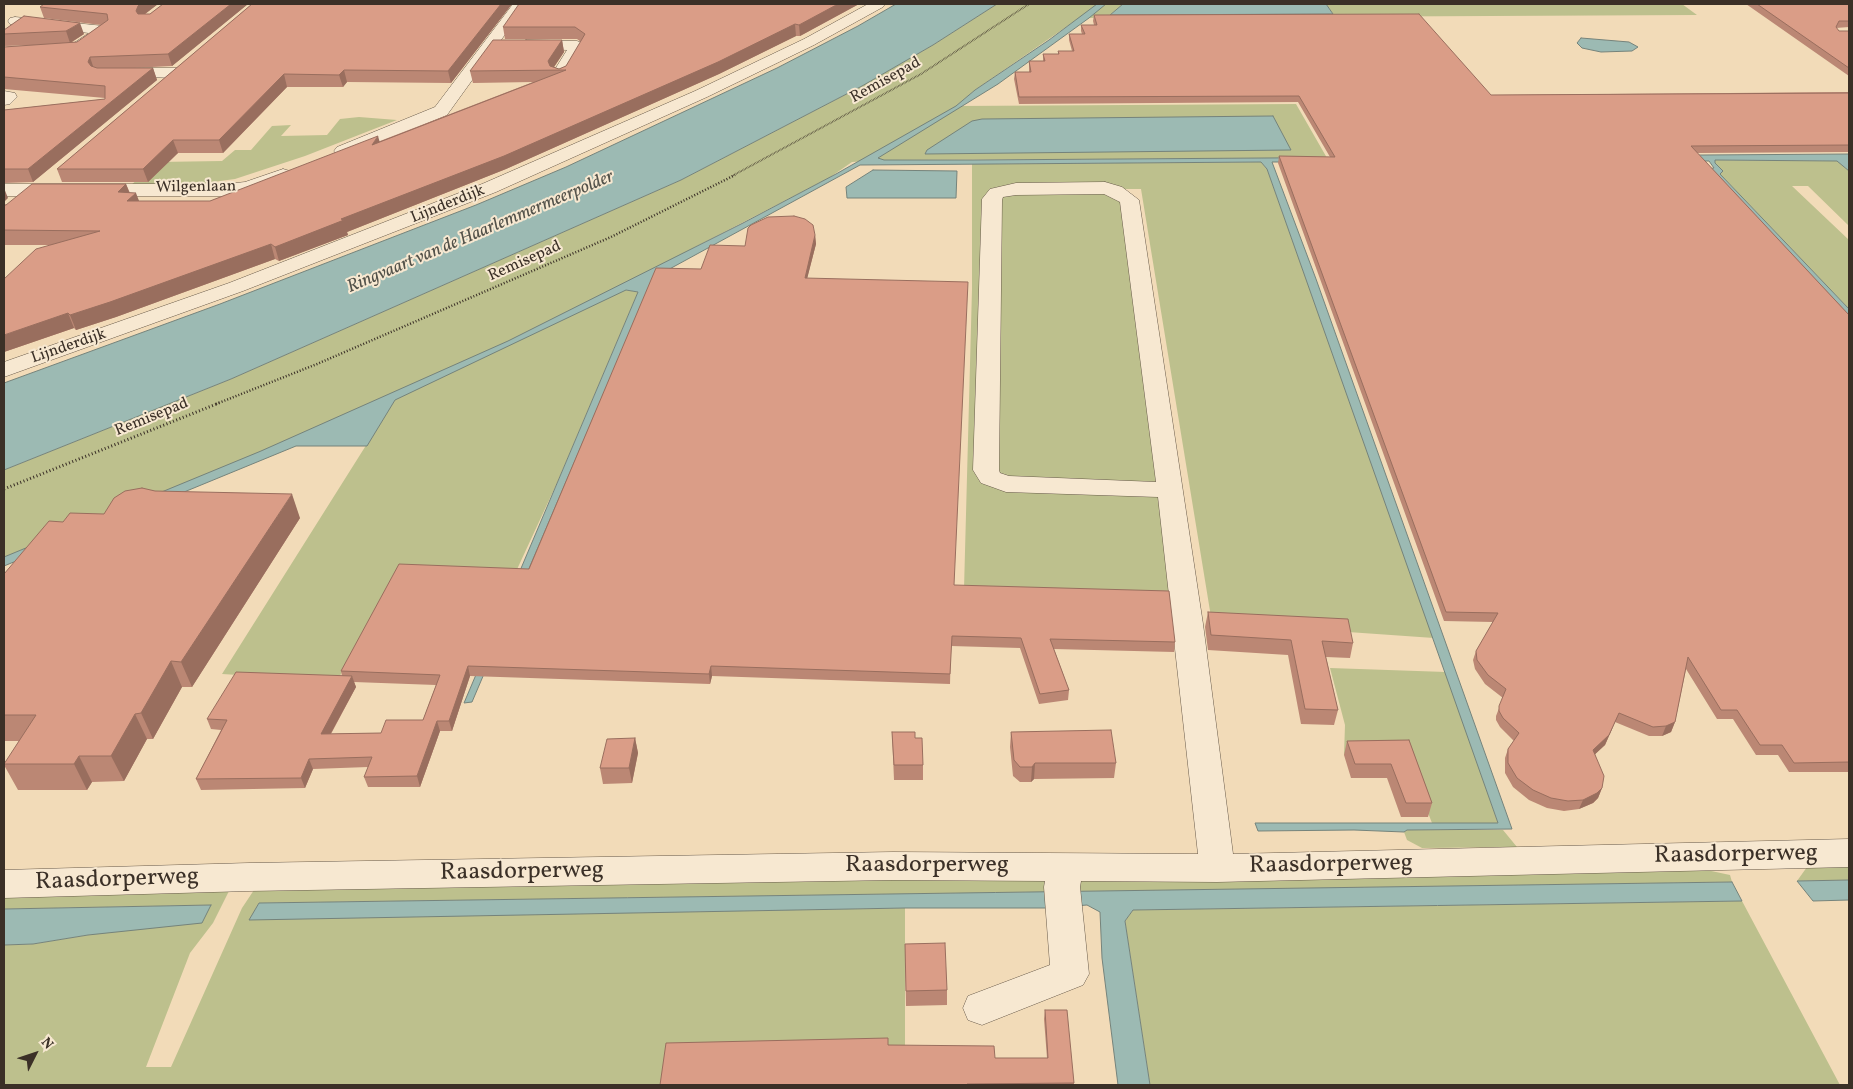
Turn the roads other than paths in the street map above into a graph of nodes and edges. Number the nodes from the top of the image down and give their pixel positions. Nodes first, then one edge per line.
1 (520, 4) edge
2 (878, 4) edge
3 (36, 8) dead end
4 (10, 25) edge
5 (490, 45) junction
6 (4, 54) edge
7 (192, 60) edge
8 (102, 72) edge
9 (177, 73) junction
10 (560, 74) edge
11 (156, 91) edge
12 (4, 96) edge
13 (4, 100) edge
14 (323, 159) edge
15 (296, 170) edge
16 (61, 171) edge
17 (35, 190) junction
18 (7, 198) edge
19 (4, 370) edge
20 (1170, 490) junction
21 (1849, 853) edge
22 (1217, 868) junction
23 (4, 884) edge
24 (1064, 888) junction
25 (982, 1008) dead end

1 - 5 street
2 - 19 street, Lijnderdijk
3 - 4 street
4 - 6 street
5 - 10 street
5 - 14 street
7 - 9 street
8 - 9 street
9 - 11 street
12 - 13 street
15 - 17 street, Wilgenlaan
16 - 17 street
17 - 18 street
20 - 20 street
20 - 22 street
21 - 22 street, Raasdorperweg
22 - 24 street, Raasdorperweg
23 - 24 street, Raasdorperweg
24 - 25 street

